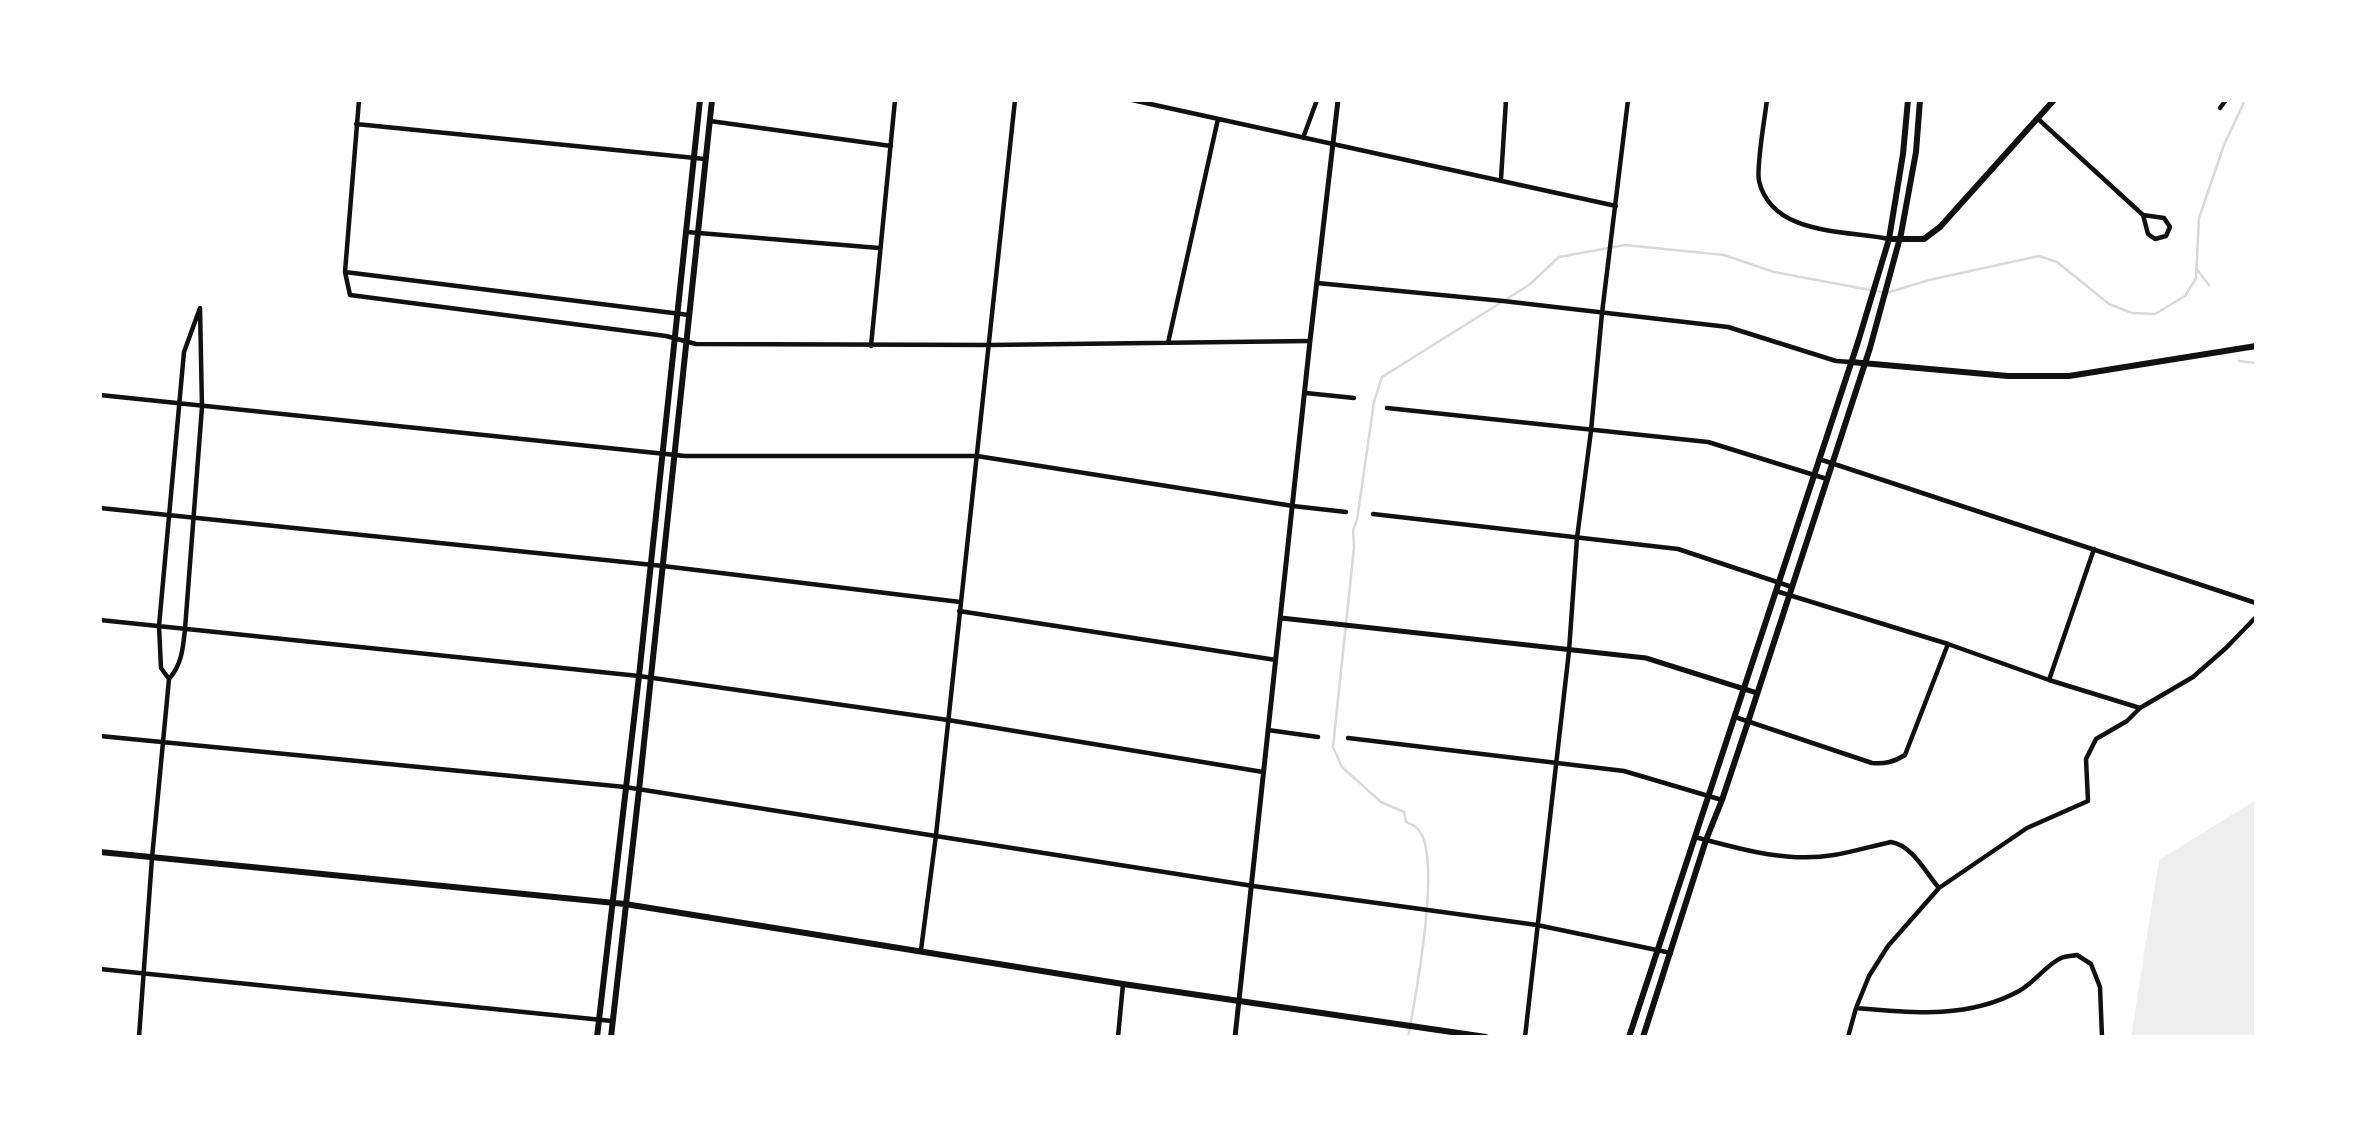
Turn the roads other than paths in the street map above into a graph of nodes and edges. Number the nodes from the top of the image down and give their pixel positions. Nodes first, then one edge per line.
1 (359, 100) edge
2 (700, 100) edge
3 (712, 100) edge
4 (895, 100) edge
5 (1015, 100) edge
6 (1132, 100) edge
7 (1317, 100) edge
8 (1338, 100) edge
9 (1507, 100) edge
10 (1628, 100) edge
11 (1767, 100) edge
12 (1908, 100) edge
13 (1920, 100) edge
14 (2054, 100) edge
15 (2226, 100) edge
16 (2220, 108) dead end
17 (2037, 118) junction
18 (1218, 119) junction
19 (710, 121) junction
20 (356, 124) junction
21 (1303, 138) junction
22 (1334, 144) junction
23 (891, 146) junction
24 (694, 159) junction
25 (705, 159) junction
26 (1501, 179) junction
27 (1616, 206) junction
28 (2143, 215) junction
29 (687, 232) junction
30 (698, 233) junction
31 (1889, 239) junction
32 (1900, 240) junction
33 (879, 248) junction
34 (345, 272) junction
35 (1317, 283) junction
36 (677, 313) junction
37 (1602, 313) junction
38 (690, 315) junction
39 (675, 338) junction
40 (1310, 341) junction
41 (687, 342) junction
42 (1168, 343) junction
43 (989, 345) junction
44 (871, 346) junction
45 (2256, 346) edge
46 (1851, 362) junction
47 (1865, 363) junction
48 (1306, 393) junction
49 (100, 395) edge
50 (1354, 398) dead end
51 (180, 403) junction
52 (202, 407) junction
53 (1387, 408) dead end
54 (1591, 431) junction
55 (662, 453) junction
56 (674, 454) junction
57 (977, 456) junction
58 (1819, 458) junction
59 (1832, 464) junction
60 (1814, 474) junction
61 (1828, 479) junction
62 (1293, 506) junction
63 (100, 508) edge
64 (1346, 512) dead end
65 (169, 514) junction
66 (1373, 514) dead end
67 (194, 517) junction
68 (1577, 538) junction
69 (2094, 548) junction
70 (650, 564) junction
71 (663, 566) junction
72 (1778, 582) junction
73 (1792, 587) junction
74 (1775, 591) junction
75 (1789, 596) junction
76 (960, 602) junction
77 (2256, 603) edge
78 (959, 611) junction
79 (2256, 617) edge
80 (1281, 618) junction
81 (100, 620) edge
82 (159, 626) junction
83 (185, 629) junction
84 (1948, 644) junction
85 (1569, 651) junction
86 (1276, 660) junction
87 (639, 676) junction
88 (650, 678) junction
89 (169, 680) junction
90 (2049, 680) junction
91 (1744, 689) junction
92 (1757, 693) junction
93 (2140, 708) junction
94 (1735, 717) junction
95 (948, 720) junction
96 (1748, 722) junction
97 (1268, 730) junction
98 (100, 736) edge
99 (1318, 737) dead end
100 (1348, 738) dead end
101 (163, 743) junction
102 (1555, 764) junction
103 (1264, 772) junction
104 (625, 788) junction
105 (639, 790) junction
106 (1709, 796) junction
107 (1722, 800) junction
108 (936, 835) junction
109 (1695, 837) junction
110 (1706, 840) junction
111 (100, 852) edge
112 (152, 858) junction
113 (1253, 886) junction
114 (1938, 888) junction
115 (611, 902) junction
116 (625, 904) junction
117 (1536, 926) junction
118 (921, 950) junction
119 (1658, 950) junction
120 (1671, 953) junction
121 (100, 969) edge
122 (144, 974) junction
123 (1123, 984) junction
124 (1239, 1000) junction
125 (1856, 1008) junction
126 (599, 1020) junction
127 (612, 1021) junction
128 (139, 1037) edge
129 (597, 1037) edge
130 (611, 1037) edge
131 (1118, 1037) edge
132 (1236, 1037) edge
133 (1486, 1037) edge
134 (1525, 1037) edge
135 (1629, 1037) edge
136 (1643, 1037) edge
137 (1847, 1037) edge
138 (2102, 1037) edge

1 - 20 street
2 - 24 main road
3 - 19 main road
4 - 23 street
5 - 43 street
6 - 18 street
7 - 21 street
8 - 22 street
9 - 26 street
10 - 27 street
11 - 31 street
12 - 31 main road
13 - 32 main road
14 - 17 main road
15 - 16 street
17 - 28 street
17 - 32 main road
18 - 21 street
18 - 42 street
19 - 23 street
19 - 25 main road
20 - 24 street
20 - 34 street
21 - 22 street
22 - 26 street
22 - 35 street
23 - 33 street
24 - 25 street
24 - 29 main road
25 - 30 main road
26 - 27 street
27 - 37 street
28 - 28 street
29 - 30 street
29 - 36 main road
30 - 33 street
30 - 38 main road
31 - 32 main road
31 - 46 main road
32 - 47 main road
33 - 44 street
34 - 36 street
34 - 39 street
35 - 37 street
35 - 40 street
36 - 38 street
36 - 39 main road
37 - 46 street
37 - 54 street
38 - 41 main road
39 - 41 street
39 - 55 main road
40 - 42 street
40 - 48 street
41 - 44 street
41 - 56 main road
42 - 43 street
43 - 44 street
43 - 57 street
45 - 47 main road
46 - 47 main road
46 - 58 main road
47 - 59 main road
48 - 50 street
48 - 62 street
49 - 51 street
51 - 52 street
51 - 52 street
51 - 65 street
52 - 55 street
52 - 67 street
53 - 54 street
54 - 60 street
54 - 68 street
55 - 56 street
55 - 70 main road
56 - 57 street
56 - 71 main road
57 - 62 street
57 - 76 street
58 - 59 street
58 - 60 main road
59 - 61 main road
59 - 69 street
60 - 61 street
60 - 72 main road
61 - 73 main road
62 - 64 street
62 - 80 street
63 - 65 street
65 - 67 street
65 - 82 street
66 - 68 street
67 - 70 street
67 - 83 street
68 - 72 street
68 - 85 street
69 - 77 street
69 - 90 street
70 - 71 street
70 - 87 main road
71 - 76 street
71 - 88 main road
72 - 73 street
72 - 74 main road
73 - 75 main road
74 - 75 street
74 - 91 main road
75 - 84 street
75 - 92 main road
76 - 78 street
78 - 86 street
78 - 95 street
79 - 93 street
80 - 85 street
80 - 86 street
81 - 82 street
82 - 83 street
82 - 89 street
83 - 87 street
83 - 89 street
84 - 90 street
84 - 96 street
85 - 91 street
85 - 102 street
86 - 97 street
87 - 88 street
87 - 104 main road
88 - 95 street
88 - 105 main road
89 - 101 street
90 - 93 street
91 - 92 street
91 - 94 main road
92 - 96 main road
93 - 114 street
94 - 96 street
94 - 106 main road
95 - 103 street
95 - 108 street
96 - 107 main road
97 - 99 street
97 - 103 street
98 - 101 street
100 - 102 street
101 - 104 street
101 - 112 street
102 - 106 street
102 - 117 street
103 - 113 street
104 - 105 street
104 - 115 main road
105 - 108 street
105 - 116 main road
106 - 107 street
106 - 109 main road
107 - 110 main road
108 - 113 street
108 - 118 street
109 - 110 street
109 - 119 main road
110 - 114 street
110 - 120 main road
111 - 112 main road
112 - 115 main road
112 - 122 street
113 - 117 street
113 - 124 street
114 - 125 street
115 - 116 main road
115 - 126 main road
116 - 118 main road
116 - 127 main road
117 - 119 street
117 - 134 street
118 - 123 main road
119 - 120 street
119 - 135 main road
120 - 136 main road
121 - 122 street
122 - 126 street
122 - 128 street
123 - 124 main road
123 - 131 street
124 - 132 street
124 - 133 main road
125 - 137 street
125 - 138 street
126 - 127 street
126 - 129 main road
127 - 130 main road

